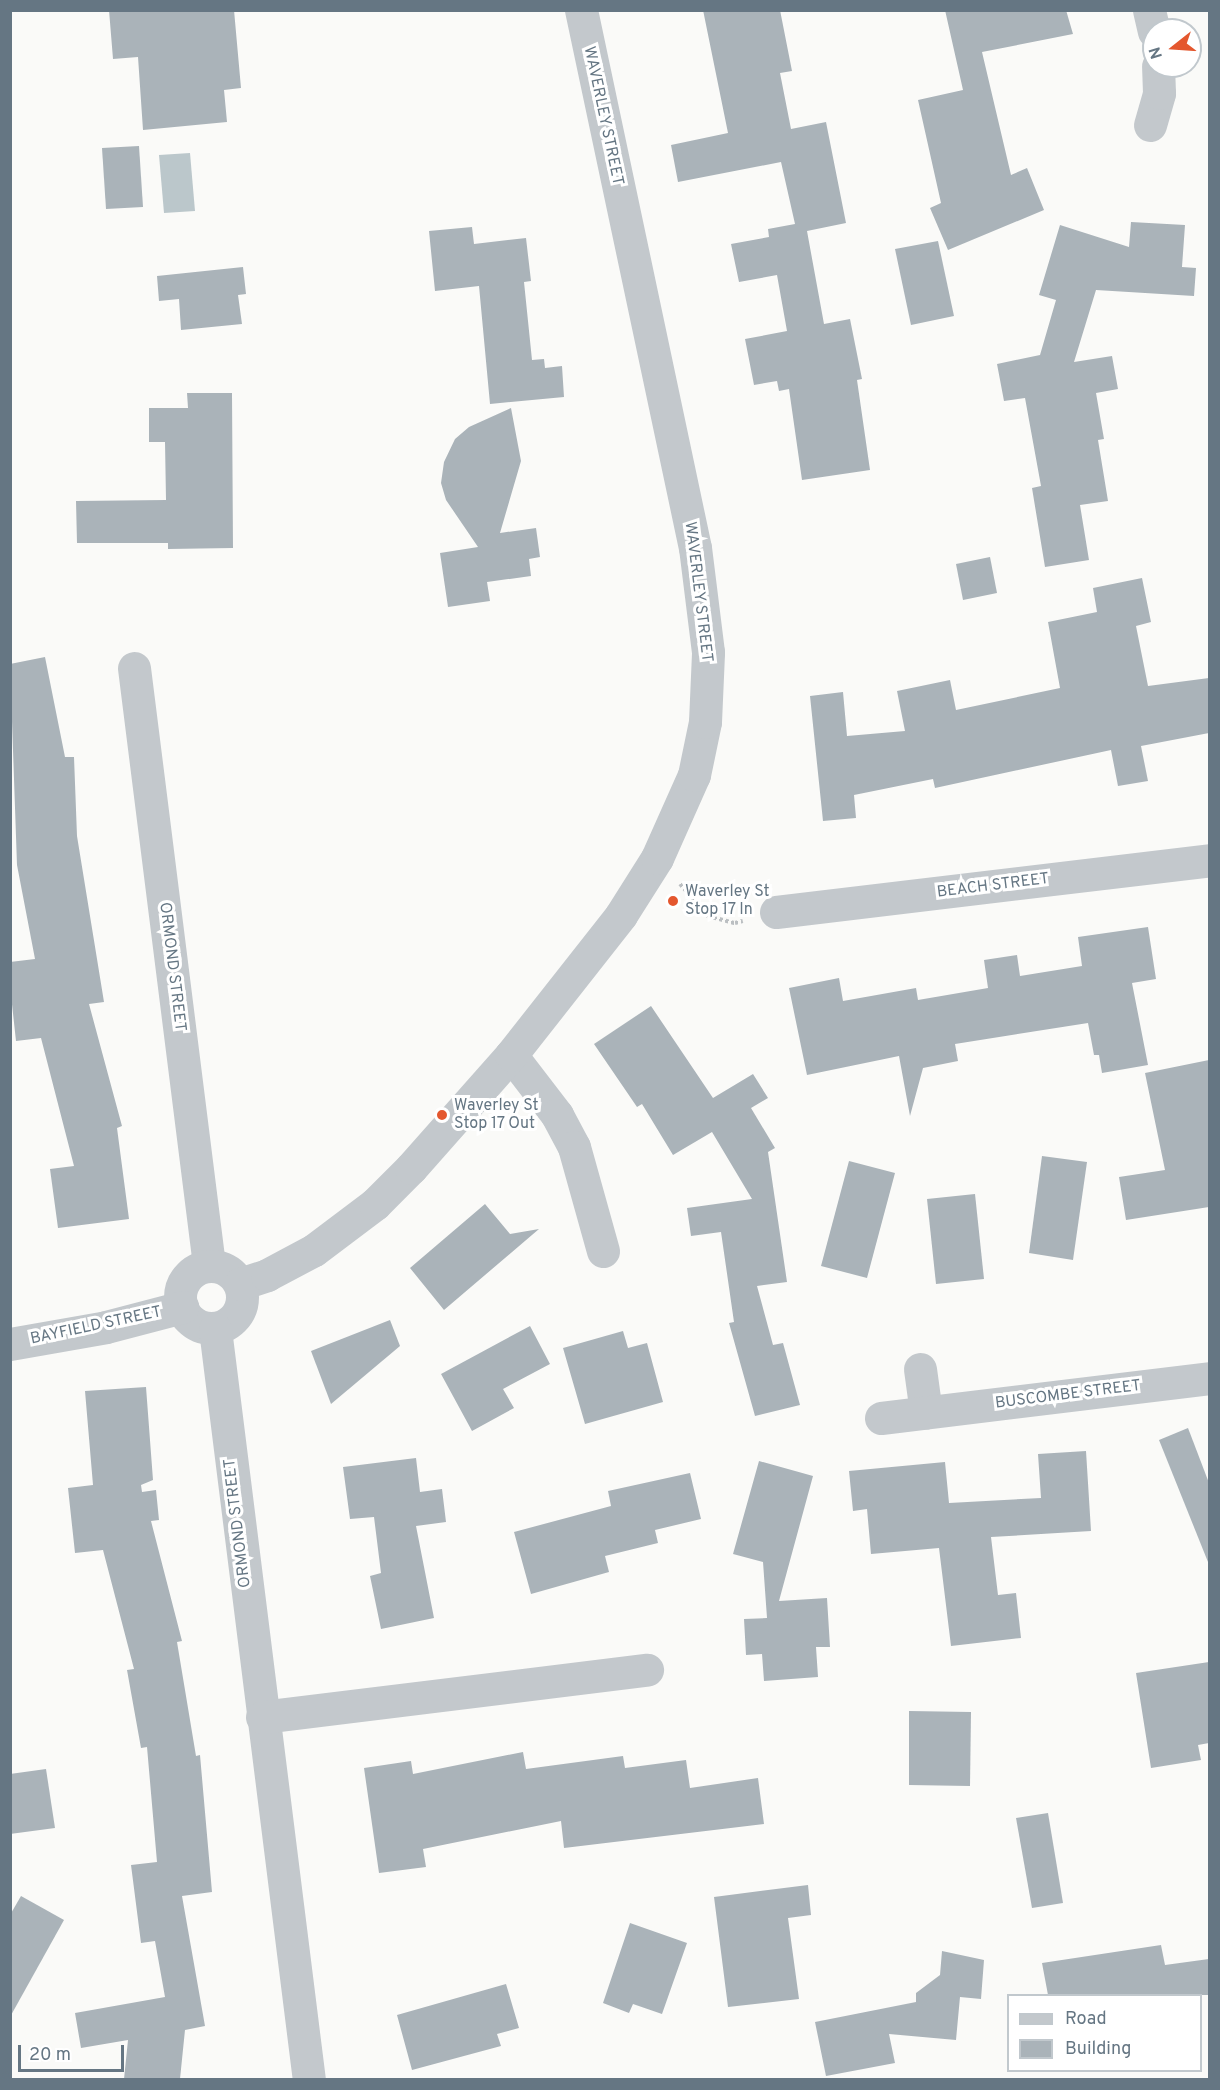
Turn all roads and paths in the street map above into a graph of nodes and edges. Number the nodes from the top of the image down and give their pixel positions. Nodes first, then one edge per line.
1 (581, 10) edge
2 (1158, 78) edge
3 (1150, 126) dead end
4 (134, 668) dead end
5 (657, 858) junction
6 (1209, 860) edge
7 (776, 912) dead end
8 (735, 923) dead end
9 (511, 1054) junction
10 (603, 1251) dead end
11 (209, 1265) junction
12 (240, 1284) junction
13 (182, 1307) junction
14 (215, 1329) junction
15 (10, 1344) edge
16 (920, 1369) dead end
17 (1209, 1378) edge
18 (926, 1413) junction
19 (881, 1418) dead end
20 (647, 1670) dead end
21 (262, 1717) junction
22 (309, 2079) edge

1 - 5 street, WAVERLEY STREET
2 - 3 street
4 - 11 street, ORMOND STREET
5 - 8 path
5 - 9 street, WAVERLEY STREET
6 - 7 street, BEACH STREET
9 - 10 street
9 - 12 street, WAVERLEY STREET
11 - 12 street
11 - 13 street
12 - 14 street
13 - 14 street
13 - 15 street, BAYFIELD STREET
14 - 21 street, ORMOND STREET
16 - 18 street
17 - 18 street, BUSCOMBE STREET
18 - 19 street, BUSCOMBE STREET
20 - 21 street
21 - 22 street, ORMOND STREET

